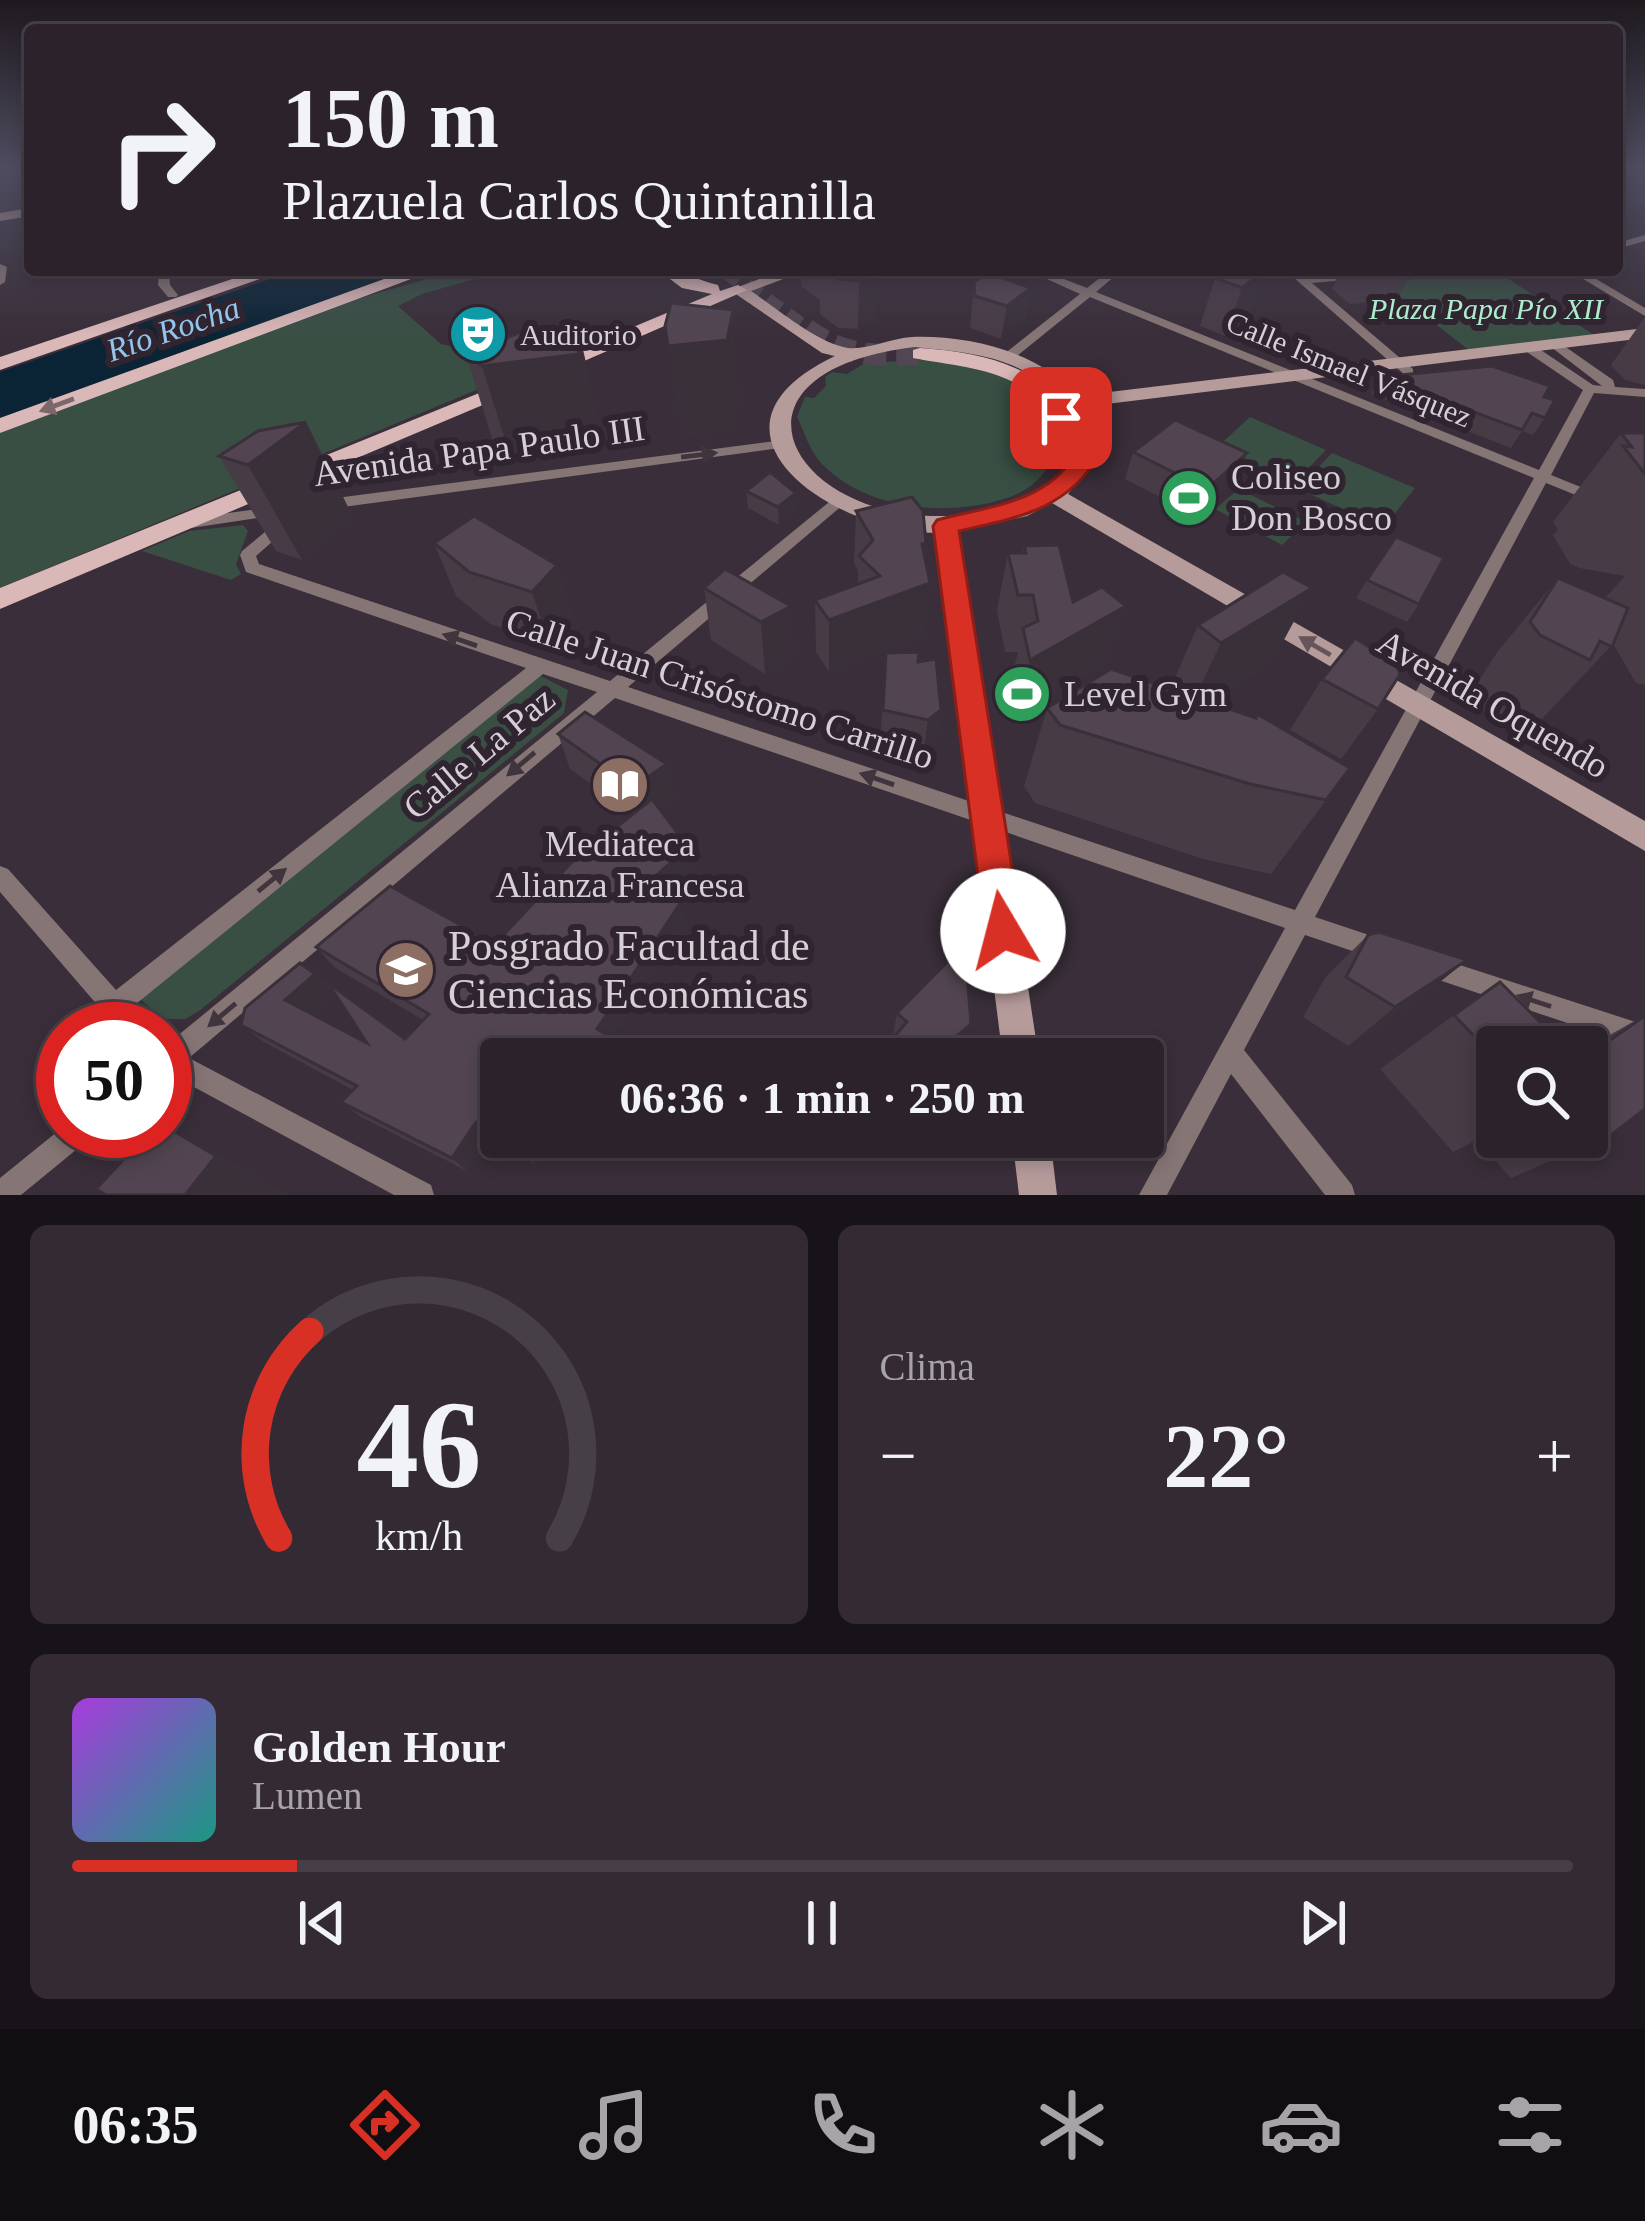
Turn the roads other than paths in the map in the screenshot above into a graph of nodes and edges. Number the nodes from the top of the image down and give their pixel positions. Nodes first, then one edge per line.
1 (2, 267) edge
2 (164, 276) edge
3 (228, 276) edge
4 (258, 276) edge
5 (408, 276) edge
6 (420, 276) edge
7 (676, 276) edge
8 (769, 276) edge
9 (1047, 276) edge
10 (1109, 276) edge
11 (1298, 276) edge
12 (1355, 276) edge
13 (1583, 276) edge
14 (1304, 281) junction
15 (0, 282) edge
16 (388, 283) junction
17 (720, 286) edge
18 (1088, 293) junction
19 (172, 295) junction
20 (1645, 313) edge
21 (1645, 333) edge
22 (1645, 344) edge
23 (1547, 351) junction
24 (0, 352) edge
25 (852, 354) junction
26 (920, 354) tunnel mouth
27 (1008, 357) junction
28 (0, 364) edge
29 (1403, 368) junction
30 (818, 372) junction
31 (1294, 376) junction
32 (1315, 384) junction
33 (1590, 389) junction
34 (1609, 391) junction
35 (1645, 393) edge
36 (1078, 408) junction
37 (0, 426) edge
38 (783, 444) junction
39 (1080, 466) junction
40 (331, 475) junction
41 (1541, 476) junction
42 (1053, 494) junction
43 (839, 501) junction
44 (1608, 503) dead end
45 (305, 507) junction
46 (285, 510) dead end
47 (184, 524) junction
48 (946, 526) junction
49 (0, 599) edge
50 (539, 667) junction
51 (611, 689) junction
52 (1416, 704) junction
53 (988, 817) junction
54 (1645, 837) edge
55 (0, 876) edge
56 (1301, 923) junction
57 (111, 1002) edge
58 (120, 1002) edge
59 (1645, 1037) edge
60 (192, 1038) edge
61 (1018, 1038) edge
62 (1230, 1052) junction
63 (192, 1074) edge
64 (46, 1158) edge
65 (1034, 1158) edge
66 (1039, 1194) edge
67 (0, 1195) edge
68 (421, 1195) edge
69 (1151, 1195) edge
70 (1342, 1195) edge

1 - 15 street
2 - 19 street
3 - 19 main road
4 - 28 main road
5 - 16 main road
6 - 16 main road
7 - 17 main road
8 - 17 main road
9 - 18 street, Calle Ismael Vásquez
10 - 18 street
11 - 14 street
12 - 14 street
13 - 20 street
14 - 29 street
16 -> 37 main road
17 - 25 main road
17 - 30 main road
17 - 40 main road
18 - 27 street
18 - 31 street, Calle Ismael Vásquez
19 - 24 main road
21 - 23 main road
22 - 23 main road
23 - 29 main road
23 - 33 street
23 - 34 street
25 - 27 main road
25 - 30 main road
26 - 39 main road
27 - 36 main road
29 - 31 main road
29 - 32 main road
30 - 38 main road
31 - 32 street, Calle Ismael Vásquez
31 - 36 main road
32 - 36 main road
32 - 41 street, Calle Ismael Vásquez
33 - 34 street
33 - 41 street
34 - 35 street
36 - 39 main road
38 - 43 main road
45 -> 38 street, Avenida Papa Paulo III
39 - 42 main road
40 - 45 street, Calle Juan Crisóstomo Carrillo
40 - 47 main road
41 - 44 street, Calle Ismael Vásquez
41 - 52 street
42 - 48 main road
52 -> 42 main road, Avenida Oquendo
43 - 48 main road
43 - 51 street, Calle La Paz
50 -> 45 street, Calle Juan Crisóstomo Carrillo
46 - 47 street, Avenida Papa Paulo III
47 - 49 main road
48 - 53 main road
50 - 51 street, Calle Juan Crisóstomo Carrillo
58 -> 50 street, Calle La Paz
53 -> 51 street, Calle Juan Crisóstomo Carrillo
51 -> 60 street, Calle La Paz
52 - 54 main road, Avenida Oquendo
52 - 56 street
53 - 56 street, Calle Juan Crisóstomo Carrillo
53 - 61 main road
55 - 57 street
59 -> 56 street, Calle Juan Crisóstomo Carrillo
56 - 62 street
62 - 69 street
62 - 70 street
63 - 68 street
64 - 67 street
65 - 66 main road

